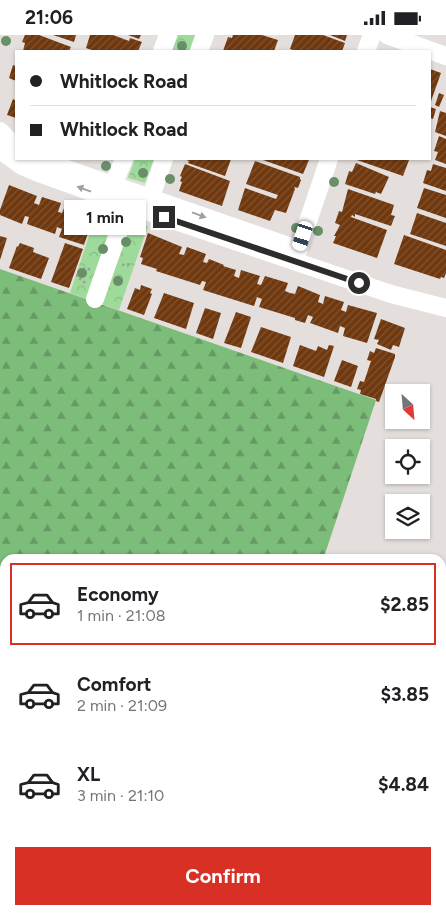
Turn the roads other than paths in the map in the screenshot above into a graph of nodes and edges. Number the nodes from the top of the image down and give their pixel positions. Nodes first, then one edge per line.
1 (168, 35) edge
2 (205, 35) edge
3 (372, 35) edge
4 (387, 35) edge
5 (162, 50) edge
6 (199, 50) edge
7 (366, 50) edge
8 (429, 50) edge
9 (431, 51) edge
10 (446, 56) edge
11 (0, 131) edge
12 (15, 146) edge
13 (0, 150) edge
14 (40, 160) edge
15 (124, 160) edge
16 (164, 160) edge
17 (330, 160) edge
18 (110, 191) junction
19 (148, 204) junction
20 (128, 205) junction
21 (296, 256) junction
22 (94, 299) dead end
23 (446, 307) edge

1 - 5 street
2 - 6 street
3 - 7 street
4 - 8 street
9 - 10 street
11 - 12 street
18 -> 13 street
14 - 18 street
15 - 18 street
16 - 19 street
17 - 21 street
18 - 19 street
18 - 20 street
19 - 20 street
19 - 21 street
20 - 22 street
21 - 23 street

